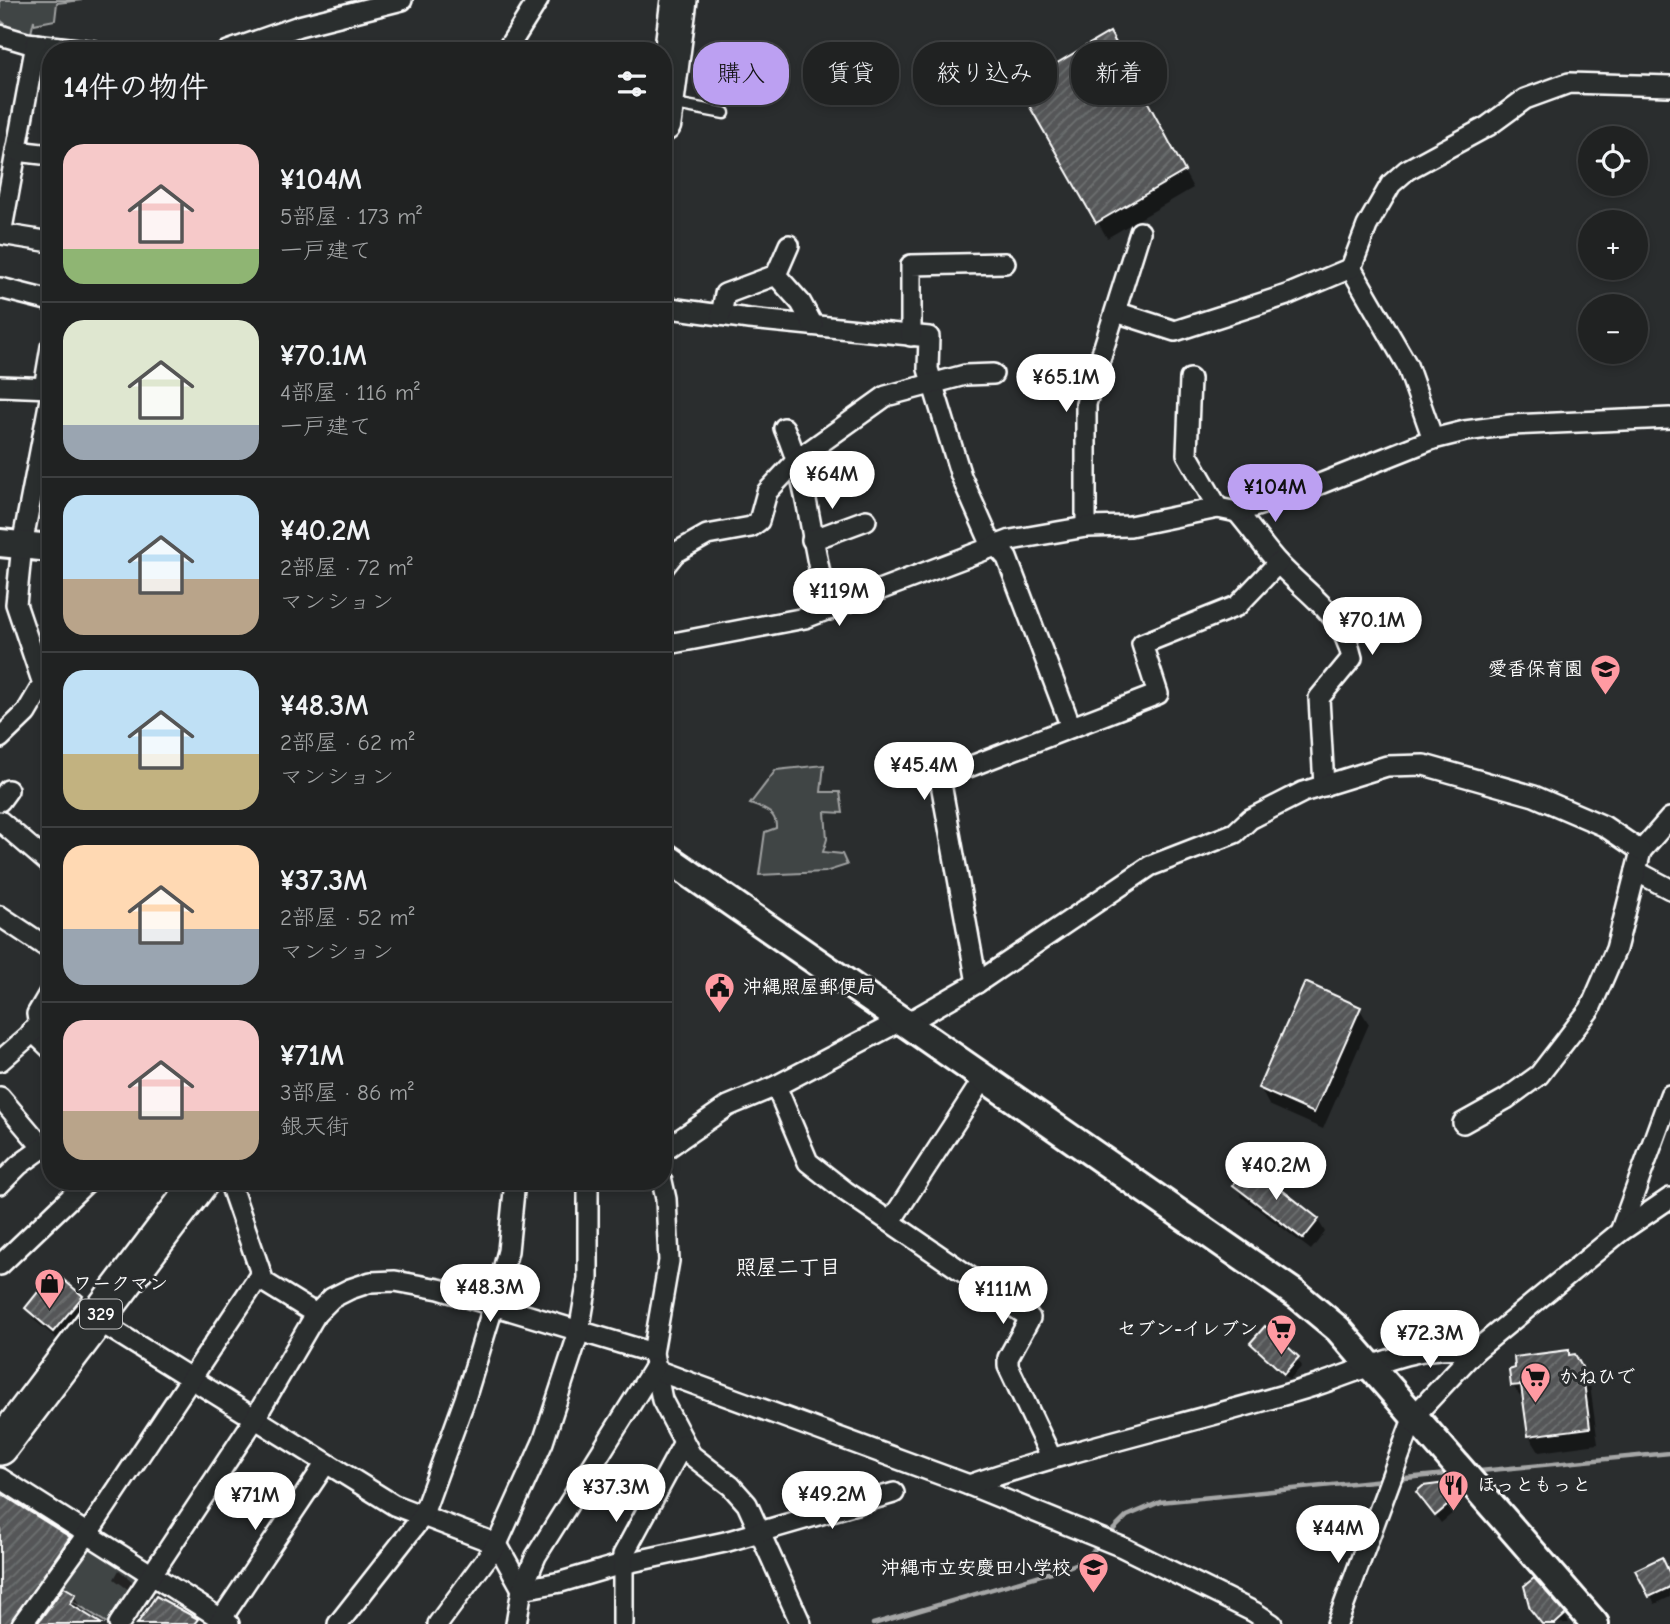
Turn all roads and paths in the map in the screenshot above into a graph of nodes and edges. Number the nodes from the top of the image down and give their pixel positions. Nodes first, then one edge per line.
1 (402, 0) edge
2 (538, 0) edge
3 (679, 0) edge
4 (0, 35) edge
5 (254, 42) edge
6 (512, 42) edge
7 (36, 44) junction
8 (42, 45) edge
9 (672, 53) edge
10 (1670, 86) edge
11 (724, 113) dead end
12 (672, 114) edge
13 (16, 151) junction
14 (42, 154) edge
15 (1140, 232) dead end
16 (1, 240) edge
17 (42, 242) edge
18 (789, 244) dead end
19 (1005, 263) dead end
20 (1351, 268) junction
21 (776, 275) junction
22 (0, 288) edge
23 (42, 299) edge
24 (672, 308) edge
25 (1116, 312) junction
26 (721, 315) junction
27 (813, 325) junction
28 (911, 336) junction
29 (993, 374) dead end
30 (1191, 379) dead end
31 (932, 384) junction
32 (0, 386) edge
33 (42, 390) edge
34 (42, 415) edge
35 (1670, 418) edge
36 (784, 428) dead end
37 (1433, 439) junction
38 (798, 459) junction
39 (1227, 510) junction
40 (866, 520) dead end
41 (1086, 527) junction
42 (812, 540) junction
43 (11, 544) edge
44 (997, 546) junction
45 (42, 547) edge
46 (672, 557) edge
47 (1278, 563) junction
48 (829, 610) junction
49 (672, 644) edge
50 (42, 681) edge
51 (42, 686) edge
52 (1071, 727) junction
53 (0, 738) edge
54 (1324, 786) junction
55 (1670, 818) edge
56 (0, 821) edge
57 (1641, 851) junction
58 (42, 857) edge
59 (672, 861) edge
60 (1636, 871) junction
61 (1670, 889) edge
62 (0, 916) edge
63 (42, 944) edge
64 (978, 984) junction
65 (42, 1005) edge
66 (900, 1021) junction
67 (41, 1027) edge
68 (0, 1061) edge
69 (984, 1078) junction
70 (776, 1086) junction
71 (1670, 1095) edge
72 (0, 1097) edge
73 (1463, 1123) dead end
74 (42, 1140) edge
75 (672, 1145) edge
76 (42, 1149) edge
77 (0, 1184) edge
78 (79, 1190) edge
79 (194, 1190) edge
80 (232, 1190) edge
81 (514, 1190) edge
82 (588, 1190) edge
83 (664, 1190) edge
84 (1670, 1198) edge
85 (891, 1222) junction
86 (1620, 1232) junction
87 (0, 1265) edge
88 (260, 1275) junction
89 (494, 1304) junction
90 (318, 1312) junction
91 (97, 1320) junction
92 (579, 1332) junction
93 (1475, 1351) junction
94 (653, 1361) junction
95 (1368, 1365) junction
96 (189, 1379) junction
97 (1414, 1416) junction
98 (254, 1420) junction
99 (683, 1444) junction
100 (0, 1447) edge
101 (1051, 1457) junction
102 (326, 1463) junction
103 (0, 1478) edge
104 (970, 1485) junction
105 (894, 1493) dead end
106 (422, 1517) junction
107 (759, 1531) junction
108 (88, 1533) junction
109 (497, 1544) junction
110 (622, 1564) junction
111 (151, 1574) junction
112 (522, 1589) junction
113 (223, 1622) edge
114 (22, 1624) edge
115 (119, 1624) edge
116 (338, 1624) edge
117 (438, 1624) edge
118 (516, 1624) edge
119 (623, 1624) edge
120 (801, 1624) edge
121 (1272, 1624) edge
122 (1337, 1624) edge
123 (1595, 1624) edge

1 - 5 street
2 - 6 street
3 - 9 highway
4 - 7 street
7 - 8 street
7 - 13 street
10 - 20 street
11 - 12 lane
13 - 14 street
13 - 16 street
15 - 25 street
16 - 17 street
18 - 21 street
19 - 28 street
20 - 25 street
20 - 37 street
21 - 26 street
21 - 27 street
22 - 23 street
24 - 26 street
25 - 41 street
26 - 27 street
27 - 28 street
28 - 31 street
29 - 31 street
30 - 39 street
31 - 38 street
31 - 44 street
32 - 33 street
34 - 43 street
35 - 37 street
36 - 38 street
37 - 39 street
38 - 42 street
38 - 46 street
39 - 41 street
39 - 47 street
40 - 42 street
41 - 44 street
42 - 48 street
43 - 45 street
43 - 50 street
44 - 48 street
44 - 52 street
47 - 52 street
47 - 54 street
48 - 49 street
51 - 53 street
52 - 64 street
54 - 57 street
54 - 64 street
55 - 57 street
56 - 58 street
57 - 60 street
59 - 66 street
60 - 61 street
60 - 73 street
62 - 63 street
64 - 66 street
65 - 67 street
66 - 69 street
66 - 70 street
67 - 68 street
69 - 85 street
69 - 95 street
70 - 75 street
70 - 85 street
71 - 86 street
72 - 74 street
76 - 77 street
78 - 87 street
79 - 91 highway, 329
80 - 88 street
81 - 89 street
82 - 92 street
83 - 94 street
84 - 86 street
85 - 101 street
86 - 93 street
88 - 90 street
88 - 96 street
89 - 90 street
89 - 92 street
89 - 106 street
90 - 98 street
91 - 96 street
91 - 100 highway, 329
92 - 94 street
92 - 109 street
93 - 95 street
93 - 97 street
94 - 99 street
94 - 104 street
94 - 112 street
95 - 97 street
95 - 101 street
96 - 98 street
96 - 108 street
97 - 122 street
97 - 123 street
98 - 102 street
98 - 111 street
99 - 107 street
99 - 110 street
101 - 104 street
102 - 106 street
102 - 113 street
103 - 108 street
104 - 121 street
105 - 107 street
106 - 109 street
106 - 116 street
107 - 110 street
107 - 120 street
108 - 111 street
108 - 114 street
109 - 112 street
109 - 117 street
110 - 112 street
110 - 119 street
111 - 113 street
111 - 115 street
112 - 118 street

